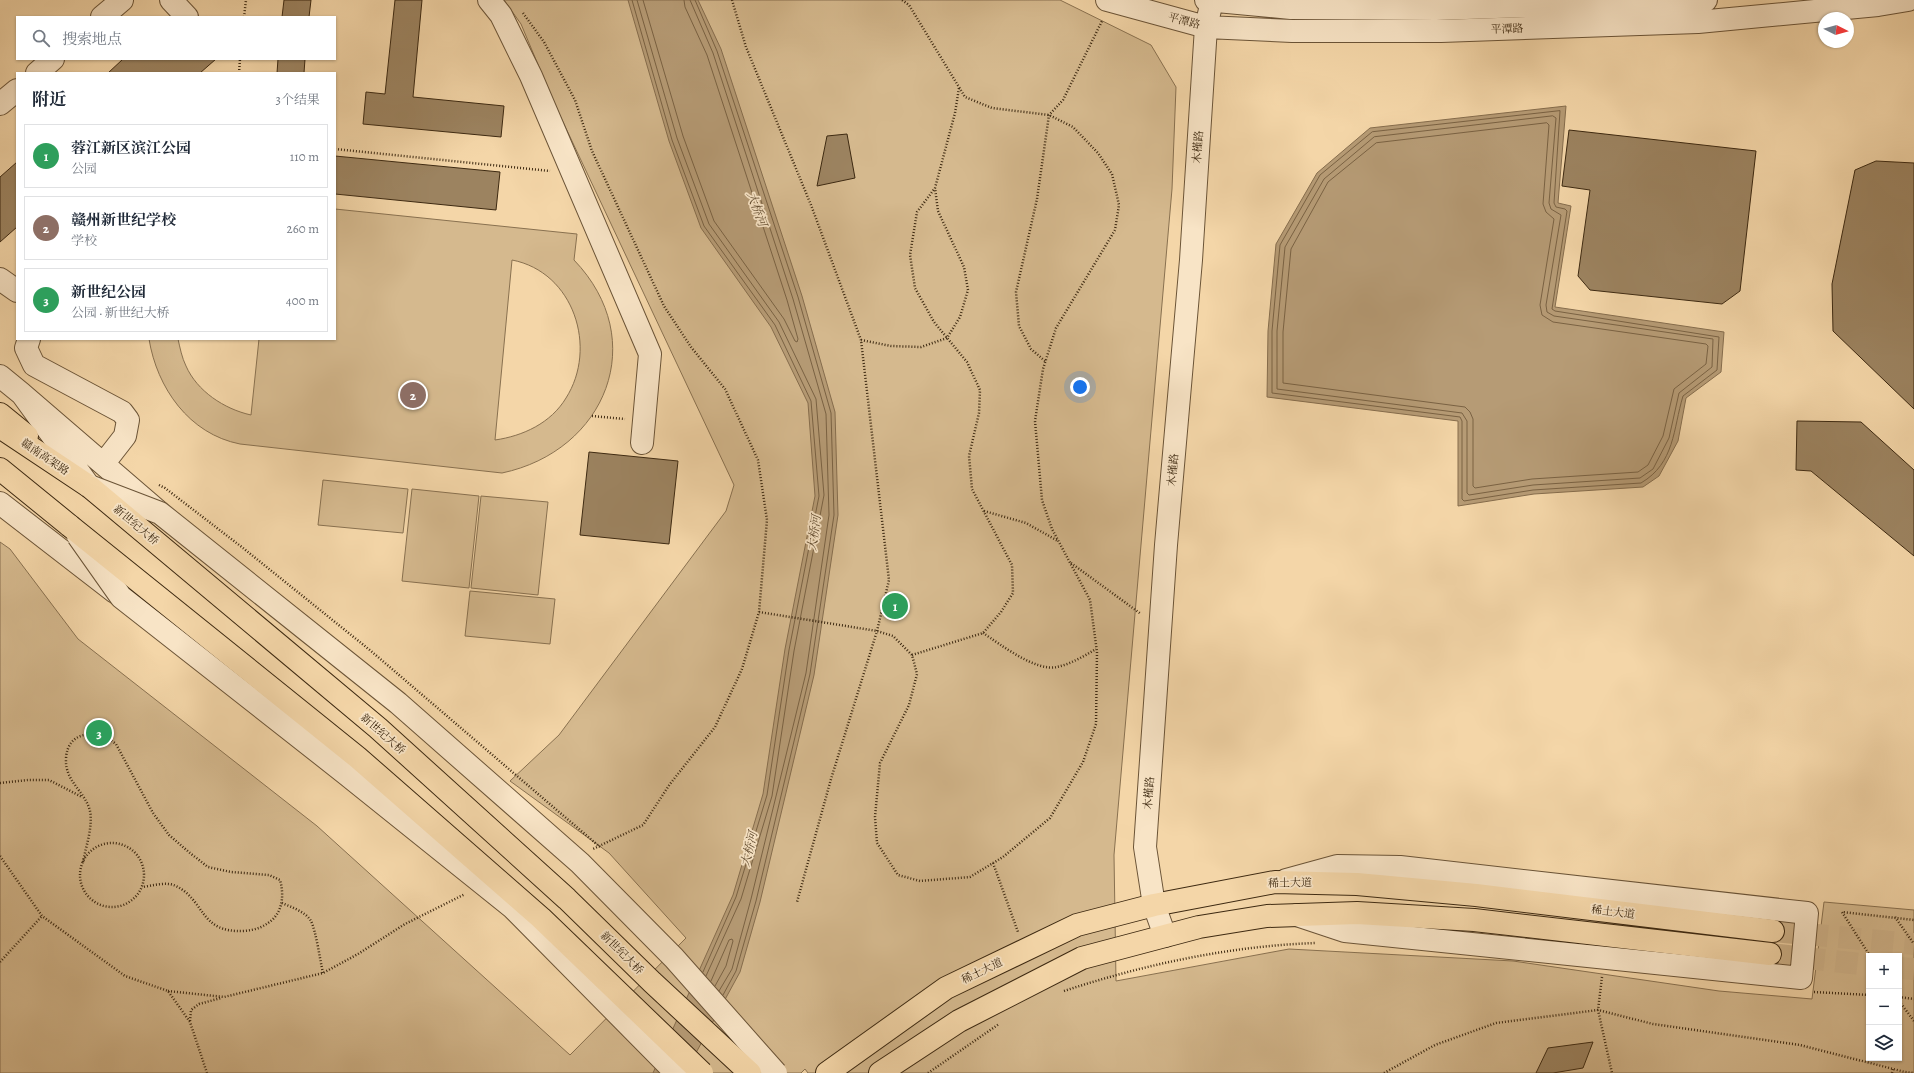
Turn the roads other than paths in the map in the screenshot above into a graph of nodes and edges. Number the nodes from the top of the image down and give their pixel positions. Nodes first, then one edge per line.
1 (122, 0) edge
2 (171, 0) edge
3 (489, 0) edge
4 (1107, 0) edge
5 (1706, 0) edge
6 (1908, 0) edge
7 (1209, 1) edge
8 (103, 16) edge
9 (186, 16) edge
10 (1206, 27) junction
11 (52, 60) edge
12 (38, 72) edge
13 (16, 91) edge
14 (0, 104) edge
15 (0, 279) edge
16 (16, 290) edge
17 (29, 340) edge
18 (0, 376) edge
19 (22, 394) junction
20 (0, 414) edge
21 (0, 426) edge
22 (642, 443) dead end
23 (104, 463) junction
24 (0, 470) edge
25 (0, 480) edge
26 (90, 487) junction
27 (0, 496) edge
28 (0, 503) edge
29 (160, 512) junction
30 (70, 526) junction
31 (121, 597) junction
32 (1280, 882) junction
33 (1154, 905) junction
34 (1296, 915) junction
35 (1773, 931) tunnel mouth
36 (1165, 936) junction
37 (1770, 954) tunnel mouth
38 (676, 1073) edge
39 (702, 1073) edge
40 (750, 1073) edge
41 (776, 1073) edge
42 (827, 1073) edge
43 (880, 1073) edge

1 - 8 street
2 - 9 street
3 - 22 street
4 - 10 street, 平潭路
5 - 7 street, 平潭路
6 - 10 street, 平潭路
7 - 10 street, 木槿路
10 - 33 street, 木槿路
11 - 12 street
13 - 14 street
15 - 16 street
17 - 23 street
18 - 19 street
19 - 23 street
19 - 26 street
20 - 26 main road, 新世纪大桥
21 - 26 main road, 赣南高架路
23 - 29 street
24 - 30 main road
25 - 30 main road
26 - 29 street, bridge
26 - 40 main road, 新世纪大桥, bridge
27 - 30 street
28 - 31 street
29 - 41 street, bridge
30 - 31 street, bridge
30 - 39 main road, bridge
31 - 38 street, bridge
32 - 33 main road, 稀土大道
32 - 34 street
32 - 35 main road, 稀土大道
33 - 36 street, 木槿路
33 - 42 main road, 稀土大道
34 - 36 main road
34 - 37 main road
36 - 43 main road

